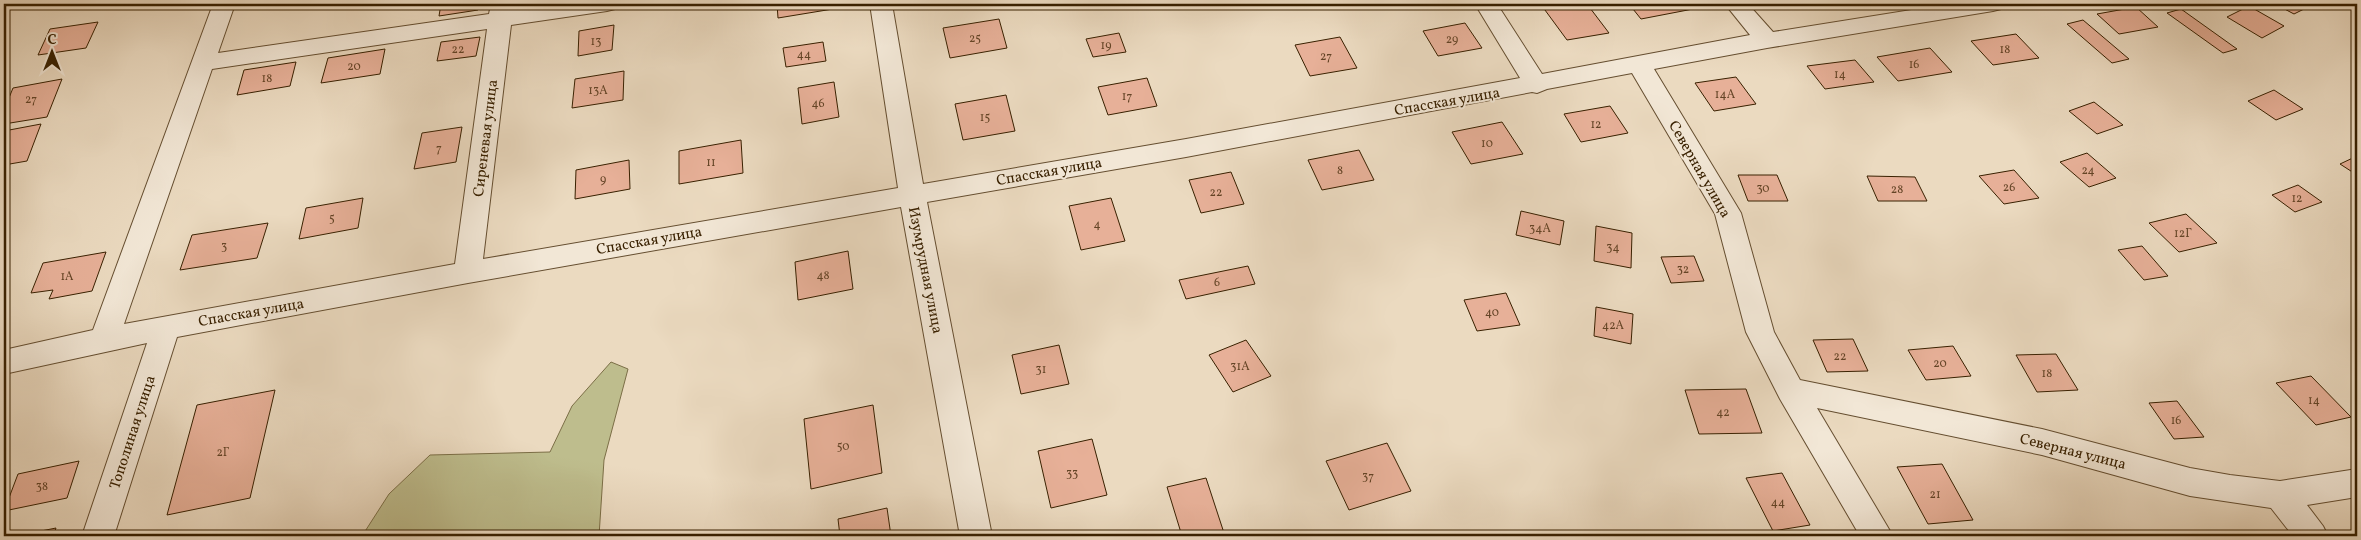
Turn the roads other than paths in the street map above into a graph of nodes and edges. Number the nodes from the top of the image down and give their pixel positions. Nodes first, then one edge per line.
1 (224, 4) edge
2 (607, 4) edge
3 (881, 4) edge
4 (1486, 4) edge
5 (1736, 4) edge
6 (1993, 4) edge
7 (501, 12) edge
8 (1767, 40) junction
9 (203, 62) junction
10 (1639, 64) junction
11 (1537, 85) junction
12 (912, 195) junction
13 (468, 272) junction
14 (166, 328) junction
15 (104, 339) junction
16 (4, 362) edge
17 (1790, 390) junction
18 (2357, 483) edge
19 (2280, 495) junction
20 (98, 536) edge
21 (976, 536) edge
22 (1877, 536) edge
23 (2312, 536) edge

1 - 9 street
2 - 7 street
3 - 12 street, Изумрудная улица
4 - 11 street
5 - 8 street
6 - 8 street, Спасская улица
7 - 9 street
7 - 13 street, Сиреневая улица
8 - 10 street, Спасская улица
9 - 15 street
10 - 11 street, Спасская улица
10 - 17 street, Северная улица
11 - 12 street, Спасская улица
12 - 13 street, Спасская улица
12 - 21 street, Изумрудная улица
13 - 14 street, Спасская улица
14 - 15 street, Спасская улица
14 - 20 street, Тополиная улица
15 - 16 street, Спасская улица
17 - 19 street, Северная улица
17 - 22 street, Северная улица
18 - 19 street, Северная улица
19 - 23 street

